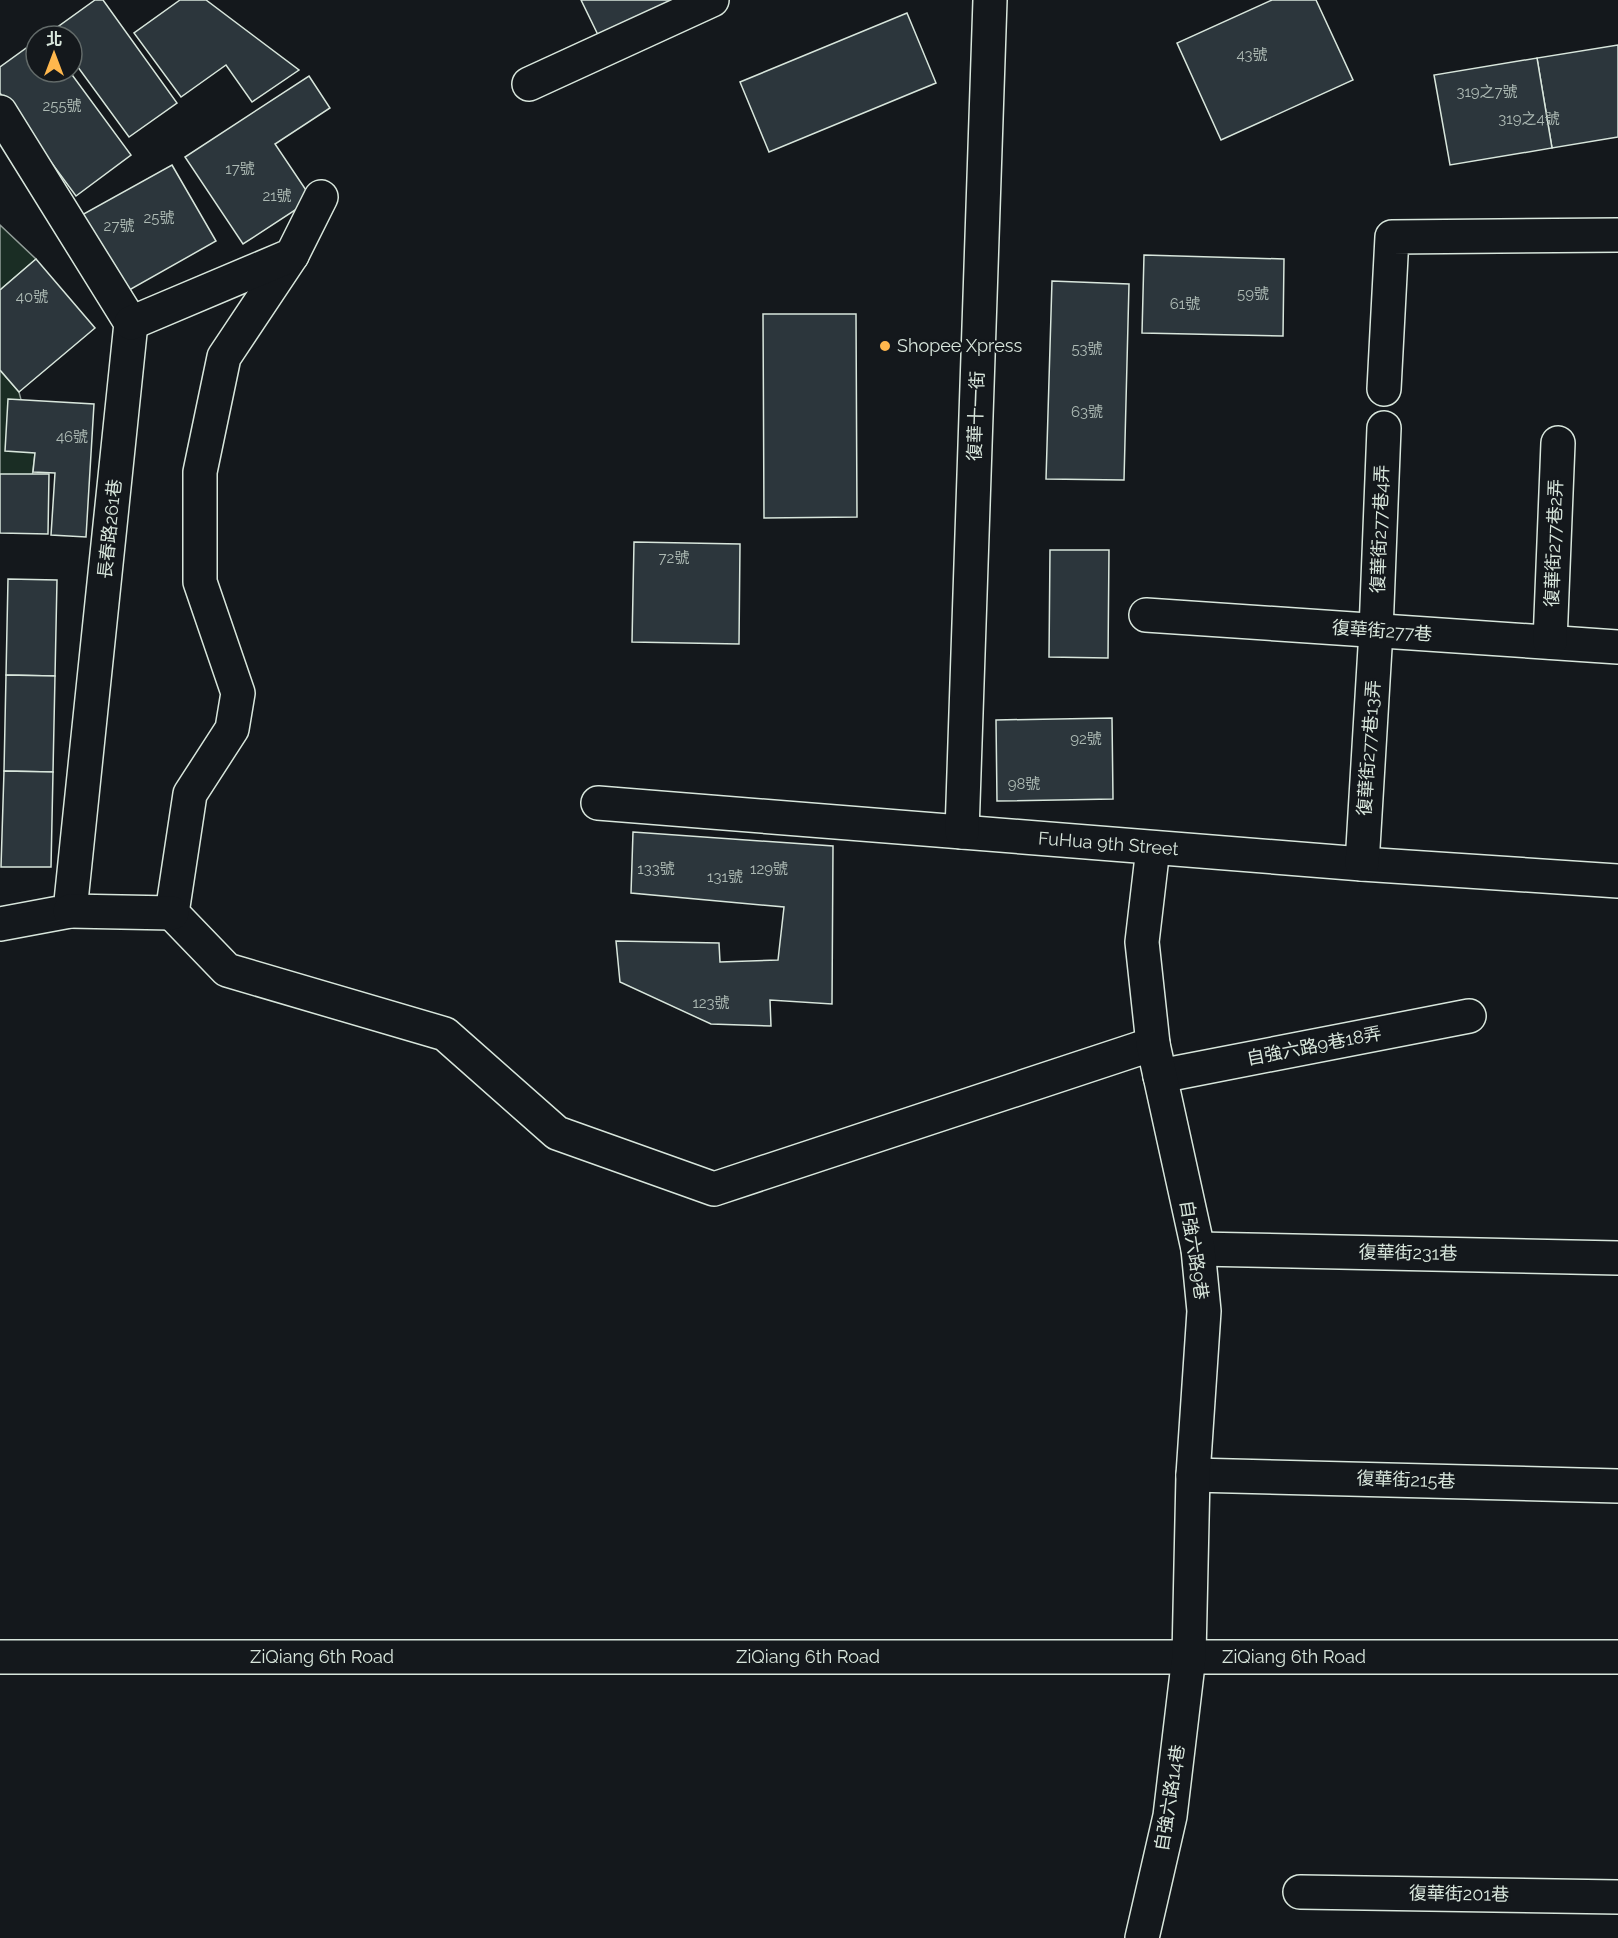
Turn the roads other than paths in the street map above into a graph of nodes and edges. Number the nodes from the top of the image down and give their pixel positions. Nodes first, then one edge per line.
1 (712, 0) edge
2 (990, 0) edge
3 (529, 84) dead end
4 (0, 112) edge
5 (321, 197) dead end
6 (1618, 235) edge
7 (292, 255) junction
8 (132, 323) junction
9 (1384, 389) dead end
10 (1384, 428) dead end
11 (1558, 443) dead end
12 (1146, 615) dead end
13 (1376, 631) junction
14 (1550, 642) junction
15 (1618, 647) edge
16 (598, 802) dead end
17 (962, 832) junction
18 (1153, 848) junction
19 (1362, 864) junction
20 (1618, 881) edge
21 (69, 911) junction
22 (172, 913) junction
23 (0, 924) edge
24 (1469, 1016) dead end
25 (1153, 1044) junction
26 (1160, 1076) junction
27 (1198, 1249) junction
28 (1618, 1258) edge
29 (1193, 1474) junction
30 (1618, 1486) edge
31 (1189, 1656) junction
32 (0, 1657) edge
33 (1618, 1657) edge
34 (1300, 1892) dead end
35 (1618, 1897) edge
36 (1142, 1938) edge

1 - 3 street
2 - 17 street, 復華十一街
4 - 8 street
5 - 7 street
6 - 9 street
7 - 8 street
7 - 22 street
8 - 21 street, 長春路261巷
10 - 13 street, 復華街277巷4弄
11 - 14 street, 復華街277巷2弄
12 - 13 street, 復華街277巷
13 - 14 street, 復華街277巷
13 - 19 street, 復華街277巷13弄
14 - 15 street, 復華街277巷
16 - 17 street, FuHua 9th Street
17 - 18 street, FuHua 9th Street
18 - 19 street, FuHua 9th Street
18 - 25 street, 自強六路9巷
19 - 20 street, FuHua 9th Street
21 - 22 street
21 - 23 street
22 - 25 street
24 - 26 street, 自強六路9巷18弄
25 - 26 street, 自強六路9巷
26 - 27 street, 自強六路9巷
27 - 28 street, 復華街231巷
27 - 29 street, 自強六路9巷
29 - 30 street, 復華街215巷
29 - 31 street, 自強六路9巷
31 - 32 street, ZiQiang 6th Road
31 - 33 street, ZiQiang 6th Road
31 - 36 street, 自強六路14巷
34 - 35 street, 復華街201巷

